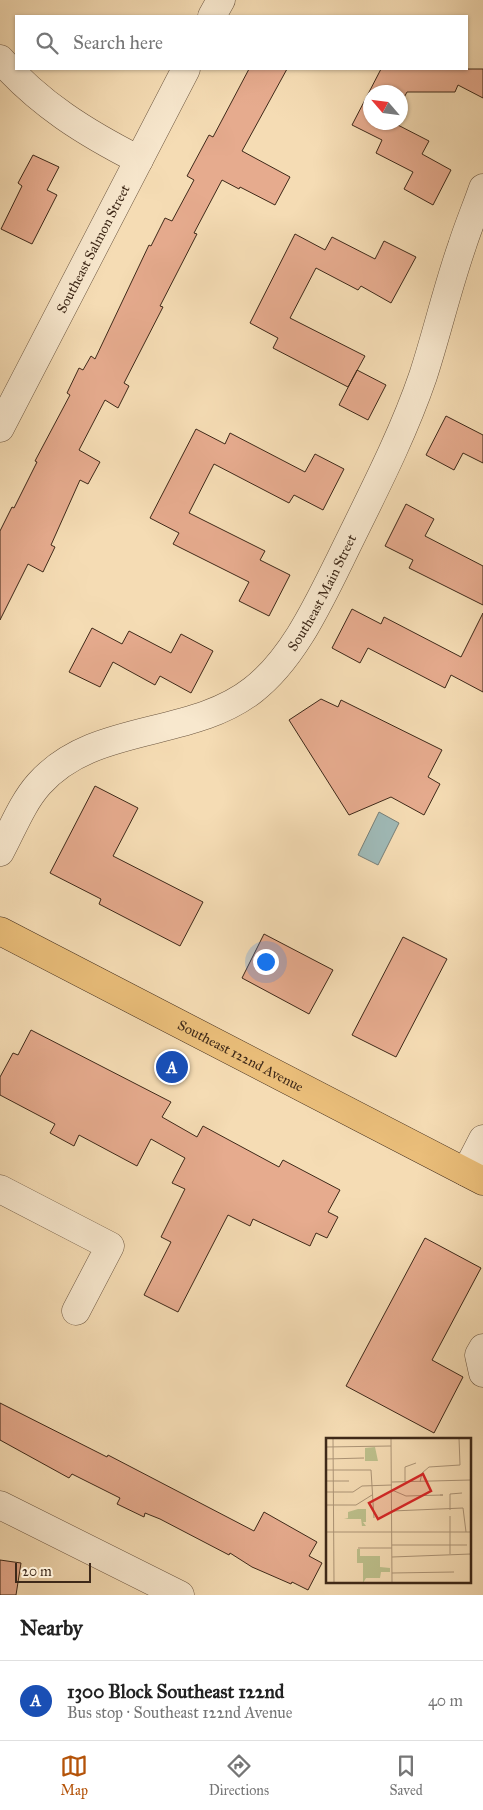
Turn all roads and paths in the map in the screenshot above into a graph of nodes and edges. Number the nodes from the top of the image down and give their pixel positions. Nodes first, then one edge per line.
1 (221, 0) edge
2 (213, 15) edge
3 (0, 59) edge
4 (185, 70) edge
5 (139, 160) junction
6 (483, 188) edge
7 (0, 428) edge
8 (0, 852) edge
9 (0, 931) edge
10 (483, 1139) edge
11 (475, 1176) edge
12 (0, 1189) edge
13 (76, 1312) dead end
14 (483, 1348) edge
15 (483, 1373) edge
16 (0, 1505) edge
17 (180, 1595) edge

1 - 2 street
3 - 5 street
4 - 5 street, Southeast Salmon Street
5 - 7 street, Southeast Salmon Street
6 - 8 street, Southeast Main Street
9 - 11 main road, Southeast 122nd Avenue
10 - 11 street
12 - 13 street
14 - 15 street
16 - 17 street

